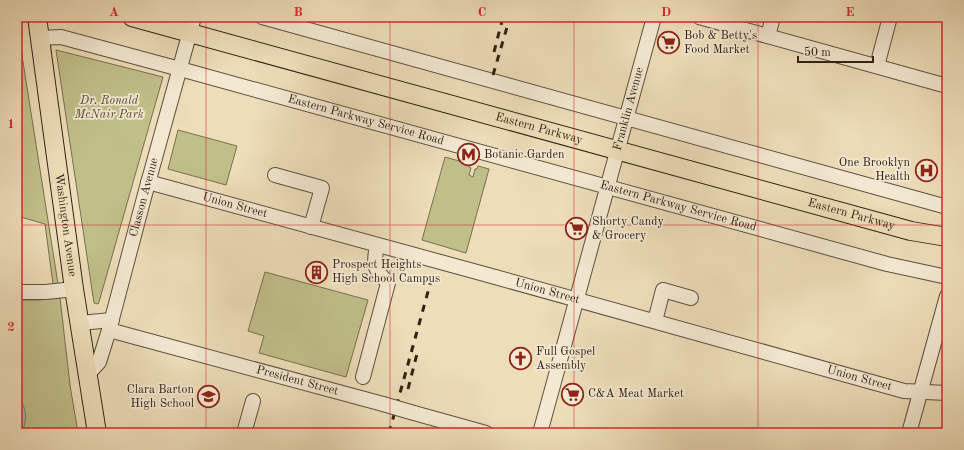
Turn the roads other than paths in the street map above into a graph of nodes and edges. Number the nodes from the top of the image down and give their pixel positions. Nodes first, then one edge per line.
1 (36, 17) edge
2 (132, 17) edge
3 (262, 17) edge
4 (654, 17) edge
5 (700, 17) edge
6 (773, 17) edge
7 (890, 17) edge
8 (192, 25) edge
9 (768, 36) junction
10 (39, 38) junction
11 (877, 66) junction
12 (180, 68) junction
13 (947, 86) edge
14 (627, 117) junction
15 (618, 150) junction
16 (275, 176) dead end
17 (148, 182) junction
18 (608, 188) junction
19 (947, 207) edge
20 (311, 227) junction
21 (947, 237) edge
22 (377, 245) junction
23 (947, 277) edge
24 (74, 289) junction
25 (17, 292) edge
26 (947, 296) edge
27 (691, 298) dead end
28 (577, 300) junction
29 (655, 321) junction
30 (80, 323) junction
31 (111, 325) junction
32 (88, 374) junction
33 (363, 377) dead end
34 (921, 392) junction
35 (947, 393) edge
36 (253, 402) dead end
37 (97, 433) edge
38 (244, 433) edge
39 (486, 433) edge
40 (540, 433) edge
41 (909, 433) edge

1 - 10 main road, Washington Avenue
2 - 8 main road, Eastern Parkway
3 - 14 street
4 - 14 street, Franklin Avenue
5 - 9 street
6 - 9 street
7 - 11 street
8 - 12 street, Classon Avenue
8 - 15 main road, Eastern Parkway
9 - 11 street
10 - 12 street, Eastern Parkway Service Road
10 - 24 main road, Washington Avenue
11 - 13 street
12 - 17 street, Classon Avenue
12 - 18 street, Eastern Parkway Service Road
14 - 15 street, Franklin Avenue
14 - 19 street
15 - 18 street, Franklin Avenue
15 - 21 main road, Eastern Parkway
16 - 20 street
17 - 20 street, Union Street
17 - 31 street, Classon Avenue
18 - 23 street, Eastern Parkway Service Road
18 - 28 street, Franklin Avenue
20 - 22 street, Union Street
22 - 28 street, Union Street
22 - 33 street
24 - 25 street
24 - 30 main road, Washington Avenue
26 - 34 street
27 - 29 street
28 - 29 street, Union Street
28 - 40 street, Franklin Avenue
29 - 34 street, Union Street
30 - 31 street, President Street
30 - 32 main road, Washington Avenue
31 - 32 street, Classon Avenue
31 - 39 street, President Street, bridge
32 - 37 main road, Washington Avenue
34 - 35 street, Union Street
34 - 41 street
36 - 38 street

